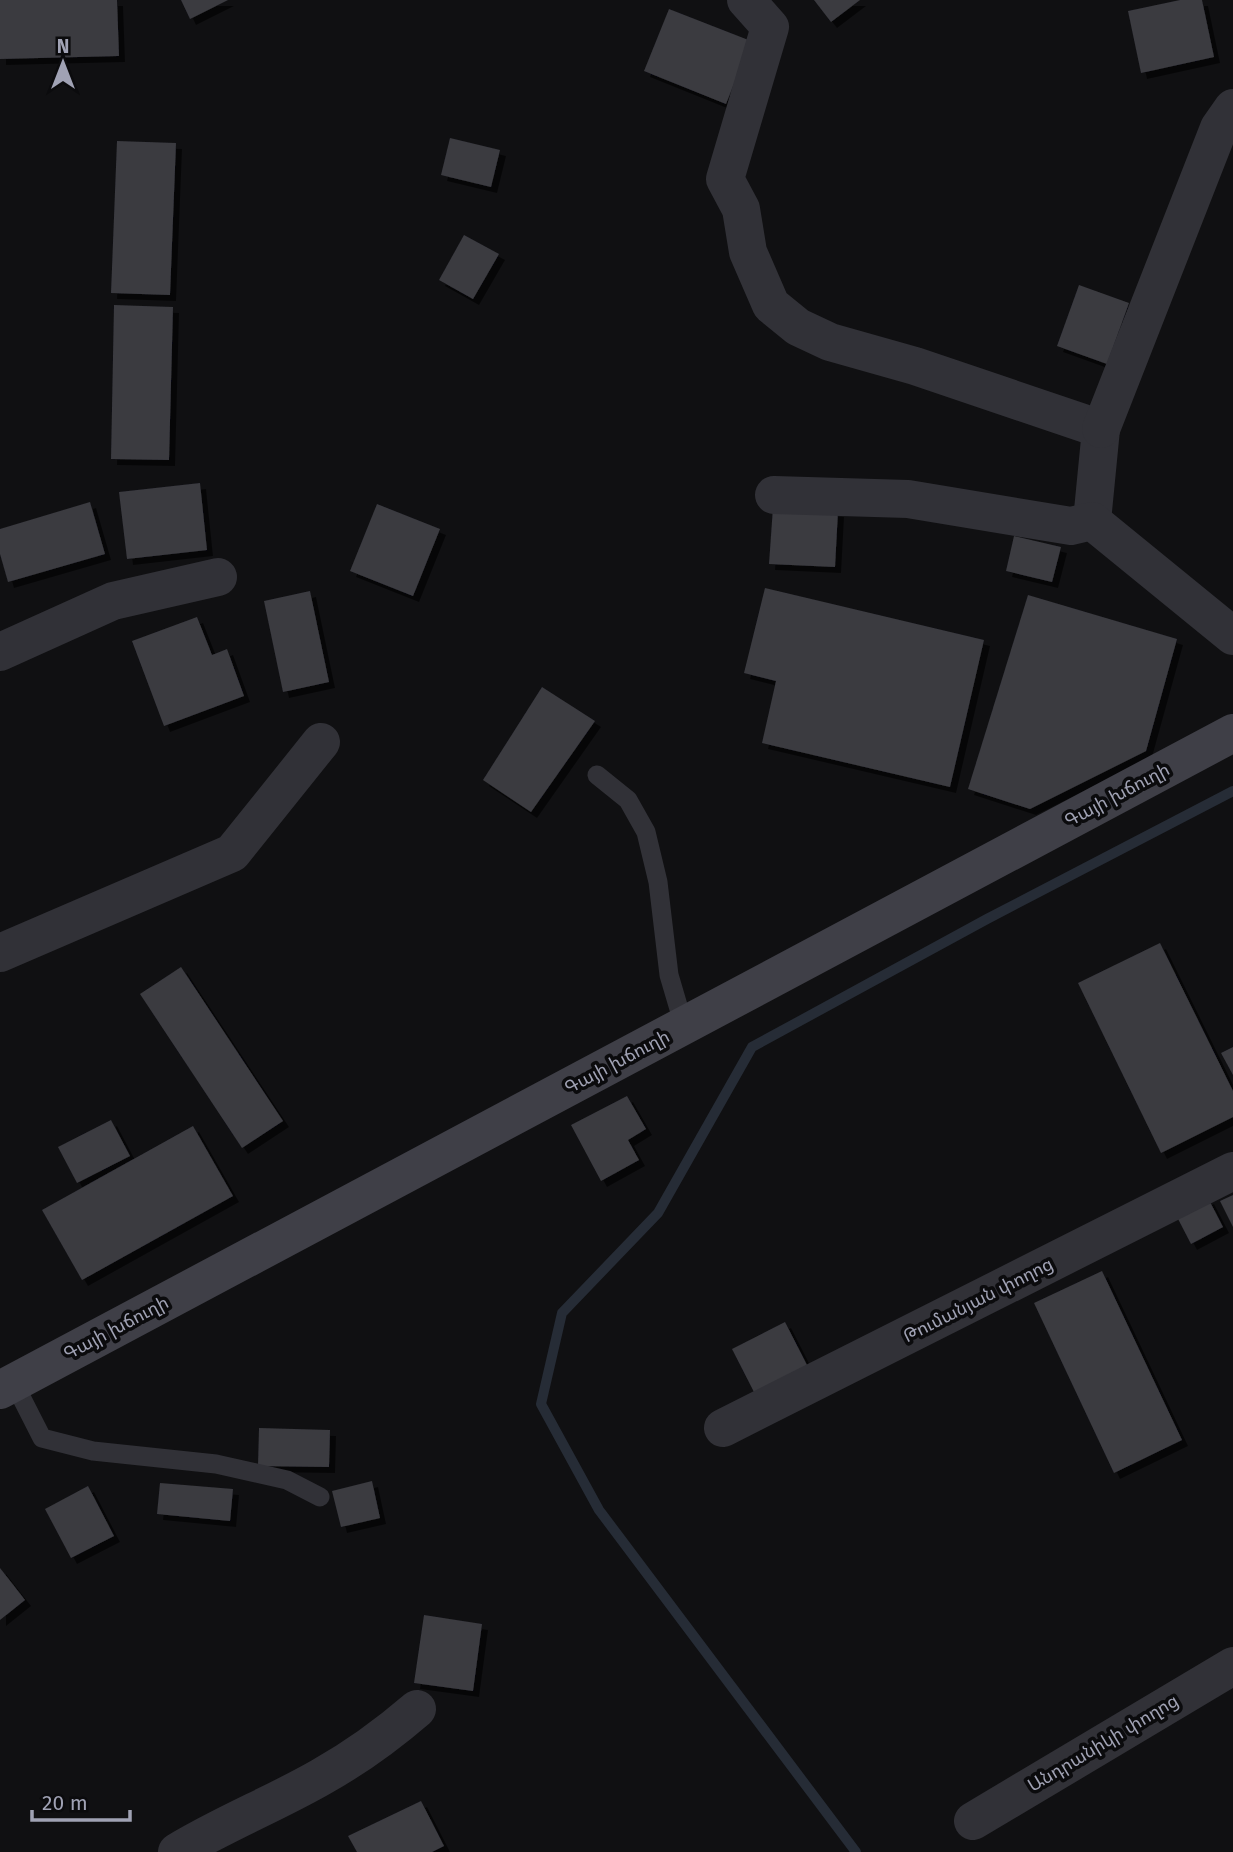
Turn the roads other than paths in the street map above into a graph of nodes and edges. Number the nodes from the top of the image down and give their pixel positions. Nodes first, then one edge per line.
1 (746, 0) edge
2 (1233, 108) edge
3 (1101, 429) junction
4 (774, 495) dead end
5 (1092, 521) junction
6 (218, 577) dead end
7 (1233, 636) edge
8 (0, 653) edge
9 (1233, 733) edge
10 (321, 742) dead end
11 (597, 775) dead end
12 (0, 953) edge
13 (684, 1026) junction
14 (1233, 1171) edge
15 (7, 1386) edge
16 (723, 1429) dead end
17 (320, 1497) dead end
18 (1233, 1666) edge
19 (417, 1709) dead end
20 (973, 1821) dead end
21 (177, 1852) edge

1 - 3 street
2 - 3 street
3 - 5 street
4 - 5 street
5 - 7 street
6 - 8 street
9 - 13 main road, Գայի խճուղի
10 - 12 street
11 - 13 lane
13 - 15 main road, Գայի խճուղի
14 - 16 street, Թումանյան փողոց
15 - 17 lane
18 - 20 street, Անդրանիկի փողոց
19 - 21 street

